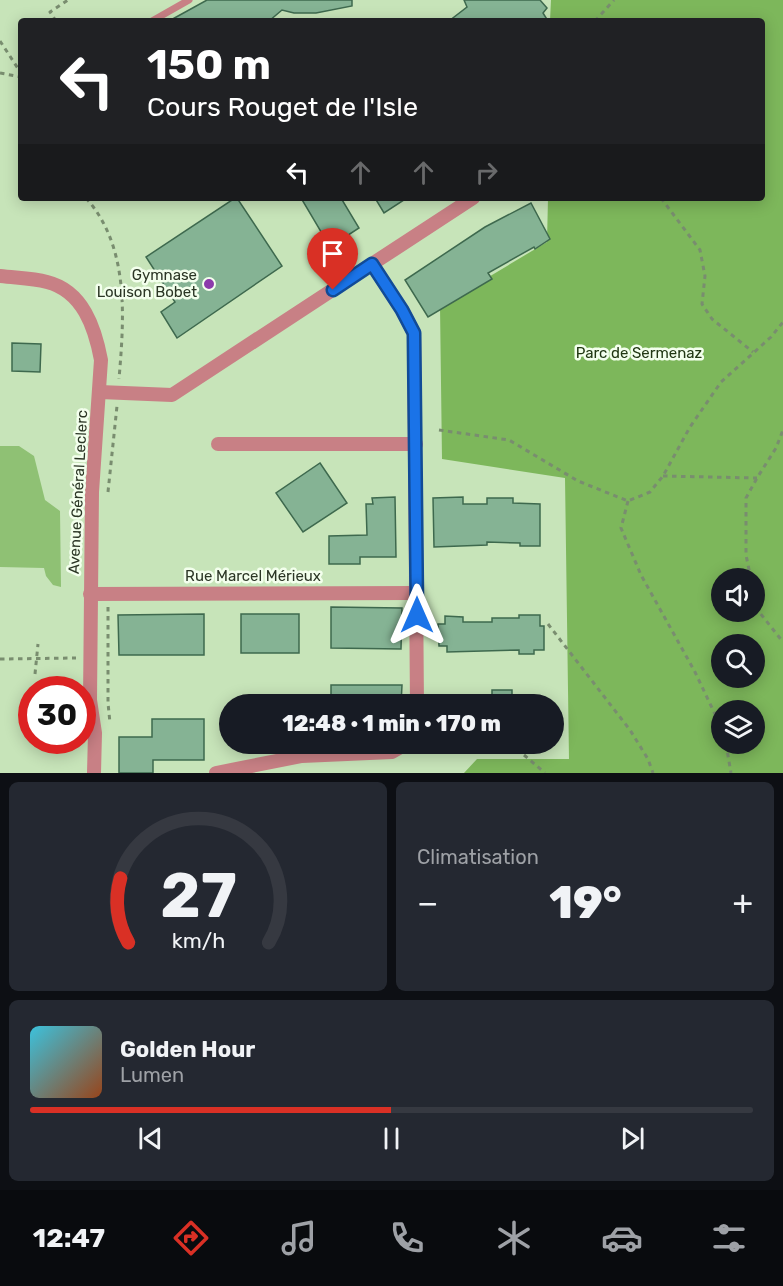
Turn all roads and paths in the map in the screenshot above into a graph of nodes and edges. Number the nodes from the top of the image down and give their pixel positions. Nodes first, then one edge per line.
1 (68, 0) edge
2 (189, 0) edge
3 (614, 0) edge
4 (54, 18) edge
5 (157, 18) edge
6 (598, 18) edge
7 (0, 41) edge
8 (18, 70) edge
9 (0, 74) edge
10 (18, 75) edge
11 (89, 201) edge
12 (468, 201) edge
13 (663, 201) edge
14 (372, 264) junction
15 (0, 276) edge
16 (783, 322) edge
17 (753, 352) junction
18 (100, 392) junction
19 (118, 393) junction
20 (439, 430) dead end
21 (783, 430) edge
22 (218, 444) dead end
23 (416, 444) junction
24 (663, 476) junction
25 (757, 478) junction
26 (108, 499) dead end
27 (628, 501) junction
28 (749, 568) edge
29 (417, 592) junction
30 (108, 593) junction
31 (90, 594) junction
32 (765, 619) edge
33 (548, 624) dead end
34 (783, 642) edge
35 (38, 644) dead end
36 (89, 658) junction
37 (0, 659) edge
38 (36, 659) junction
39 (35, 674) dead end
40 (88, 676) edge
41 (417, 694) edge
42 (711, 706) edge
43 (111, 731) dead end
44 (94, 754) edge
45 (348, 754) edge
46 (728, 754) edge
47 (524, 755) dead end
48 (538, 771) edge
49 (94, 773) edge
50 (216, 773) edge
51 (545, 773) edge
52 (653, 773) edge
53 (731, 773) edge

1 - 4 path
2 - 5 lane
3 - 6 path
7 - 8 path
9 - 10 path
11 - 19 path
12 - 14 street
13 - 17 path
14 - 19 street
14 - 23 street
15 - 18 street, Avenue Général Leclerc
16 - 17 path
17 - 24 path
18 - 19 street
18 - 31 street, Avenue Général Leclerc
19 - 26 path
20 - 27 path
21 - 25 path
22 - 23 street
23 - 29 street
24 - 25 path
24 - 27 path
25 - 28 path
27 - 42 path
29 - 30 street, Rue Marcel Mérieux
29 - 41 street
30 - 31 street, Rue Marcel Mérieux
30 - 43 path
31 - 36 street, Avenue Général Leclerc
32 - 34 path
33 - 52 path
35 - 38 path
36 - 38 path
36 - 40 street, Avenue Général Leclerc
37 - 38 path
38 - 39 path
44 - 49 street, Avenue Général Leclerc
45 - 50 street
46 - 53 path
47 - 48 path
48 - 51 path

